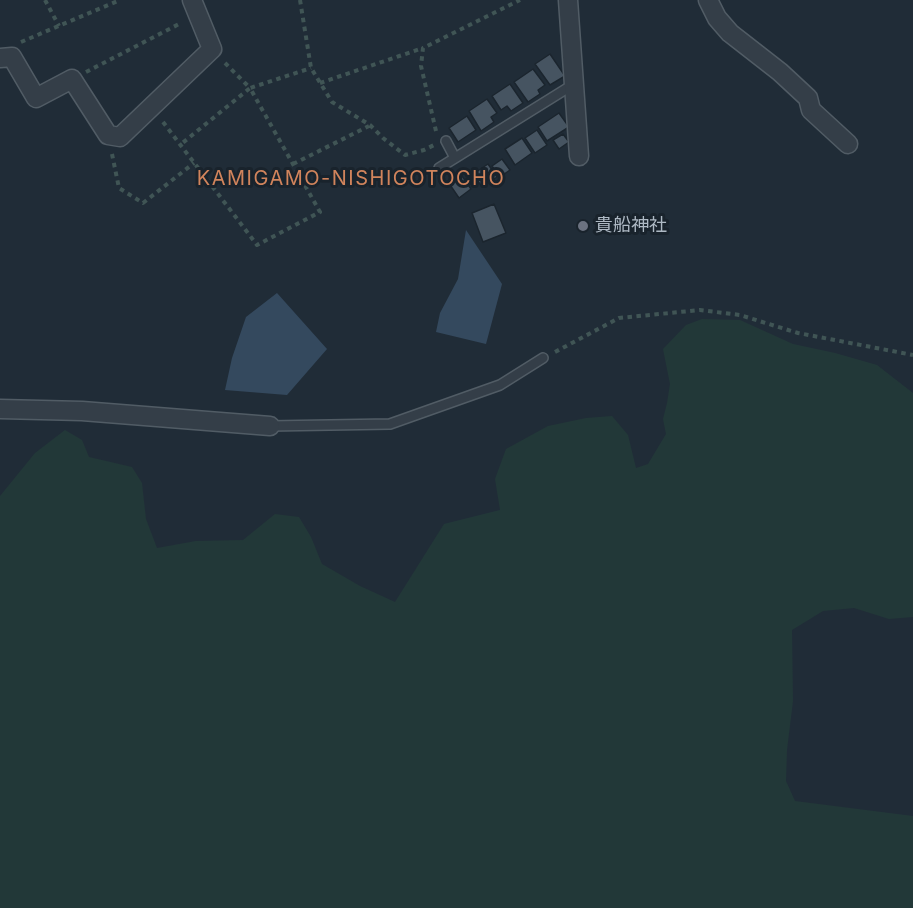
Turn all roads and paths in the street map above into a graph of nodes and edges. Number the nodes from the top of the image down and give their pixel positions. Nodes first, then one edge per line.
1 (45, 0) edge
2 (120, 0) edge
3 (300, 0) edge
4 (520, 0) edge
5 (568, 0) edge
6 (708, 0) edge
7 (195, 7) edge
8 (58, 26) junction
9 (20, 43) dead end
10 (423, 48) junction
11 (212, 49) junction
12 (0, 58) edge
13 (311, 68) junction
14 (72, 79) junction
15 (320, 83) junction
16 (574, 84) junction
17 (250, 88) junction
18 (151, 107) junction
19 (370, 125) junction
20 (436, 131) dead end
21 (108, 135) junction
22 (442, 142) joint
23 (848, 144) dead end
24 (180, 145) junction
25 (579, 156) dead end
26 (455, 158) junction
27 (194, 163) junction
28 (293, 164) junction
29 (439, 168) dead end
30 (913, 356) edge
31 (543, 358) joint
32 (0, 410) edge
33 (270, 426) joint

1 - 8 path
2 - 8 path
3 - 13 path
4 - 10 path
5 - 16 street
6 - 23 street
7 - 11 street
7 - 14 path
8 - 9 path
10 - 15 path
10 - 20 path
11 - 17 path
11 - 18 street
12 - 14 street
13 - 15 path
13 - 17 path
14 - 21 street
15 - 19 path
16 - 25 street
16 - 26 lane
17 - 24 path
17 - 28 path
18 - 21 street
18 - 24 path
19 - 22 path
19 - 28 path
21 - 27 path
22 - 26 lane
24 - 27 path
26 - 29 lane
27 - 28 path
30 - 31 path
31 - 33 lane
32 - 33 street

